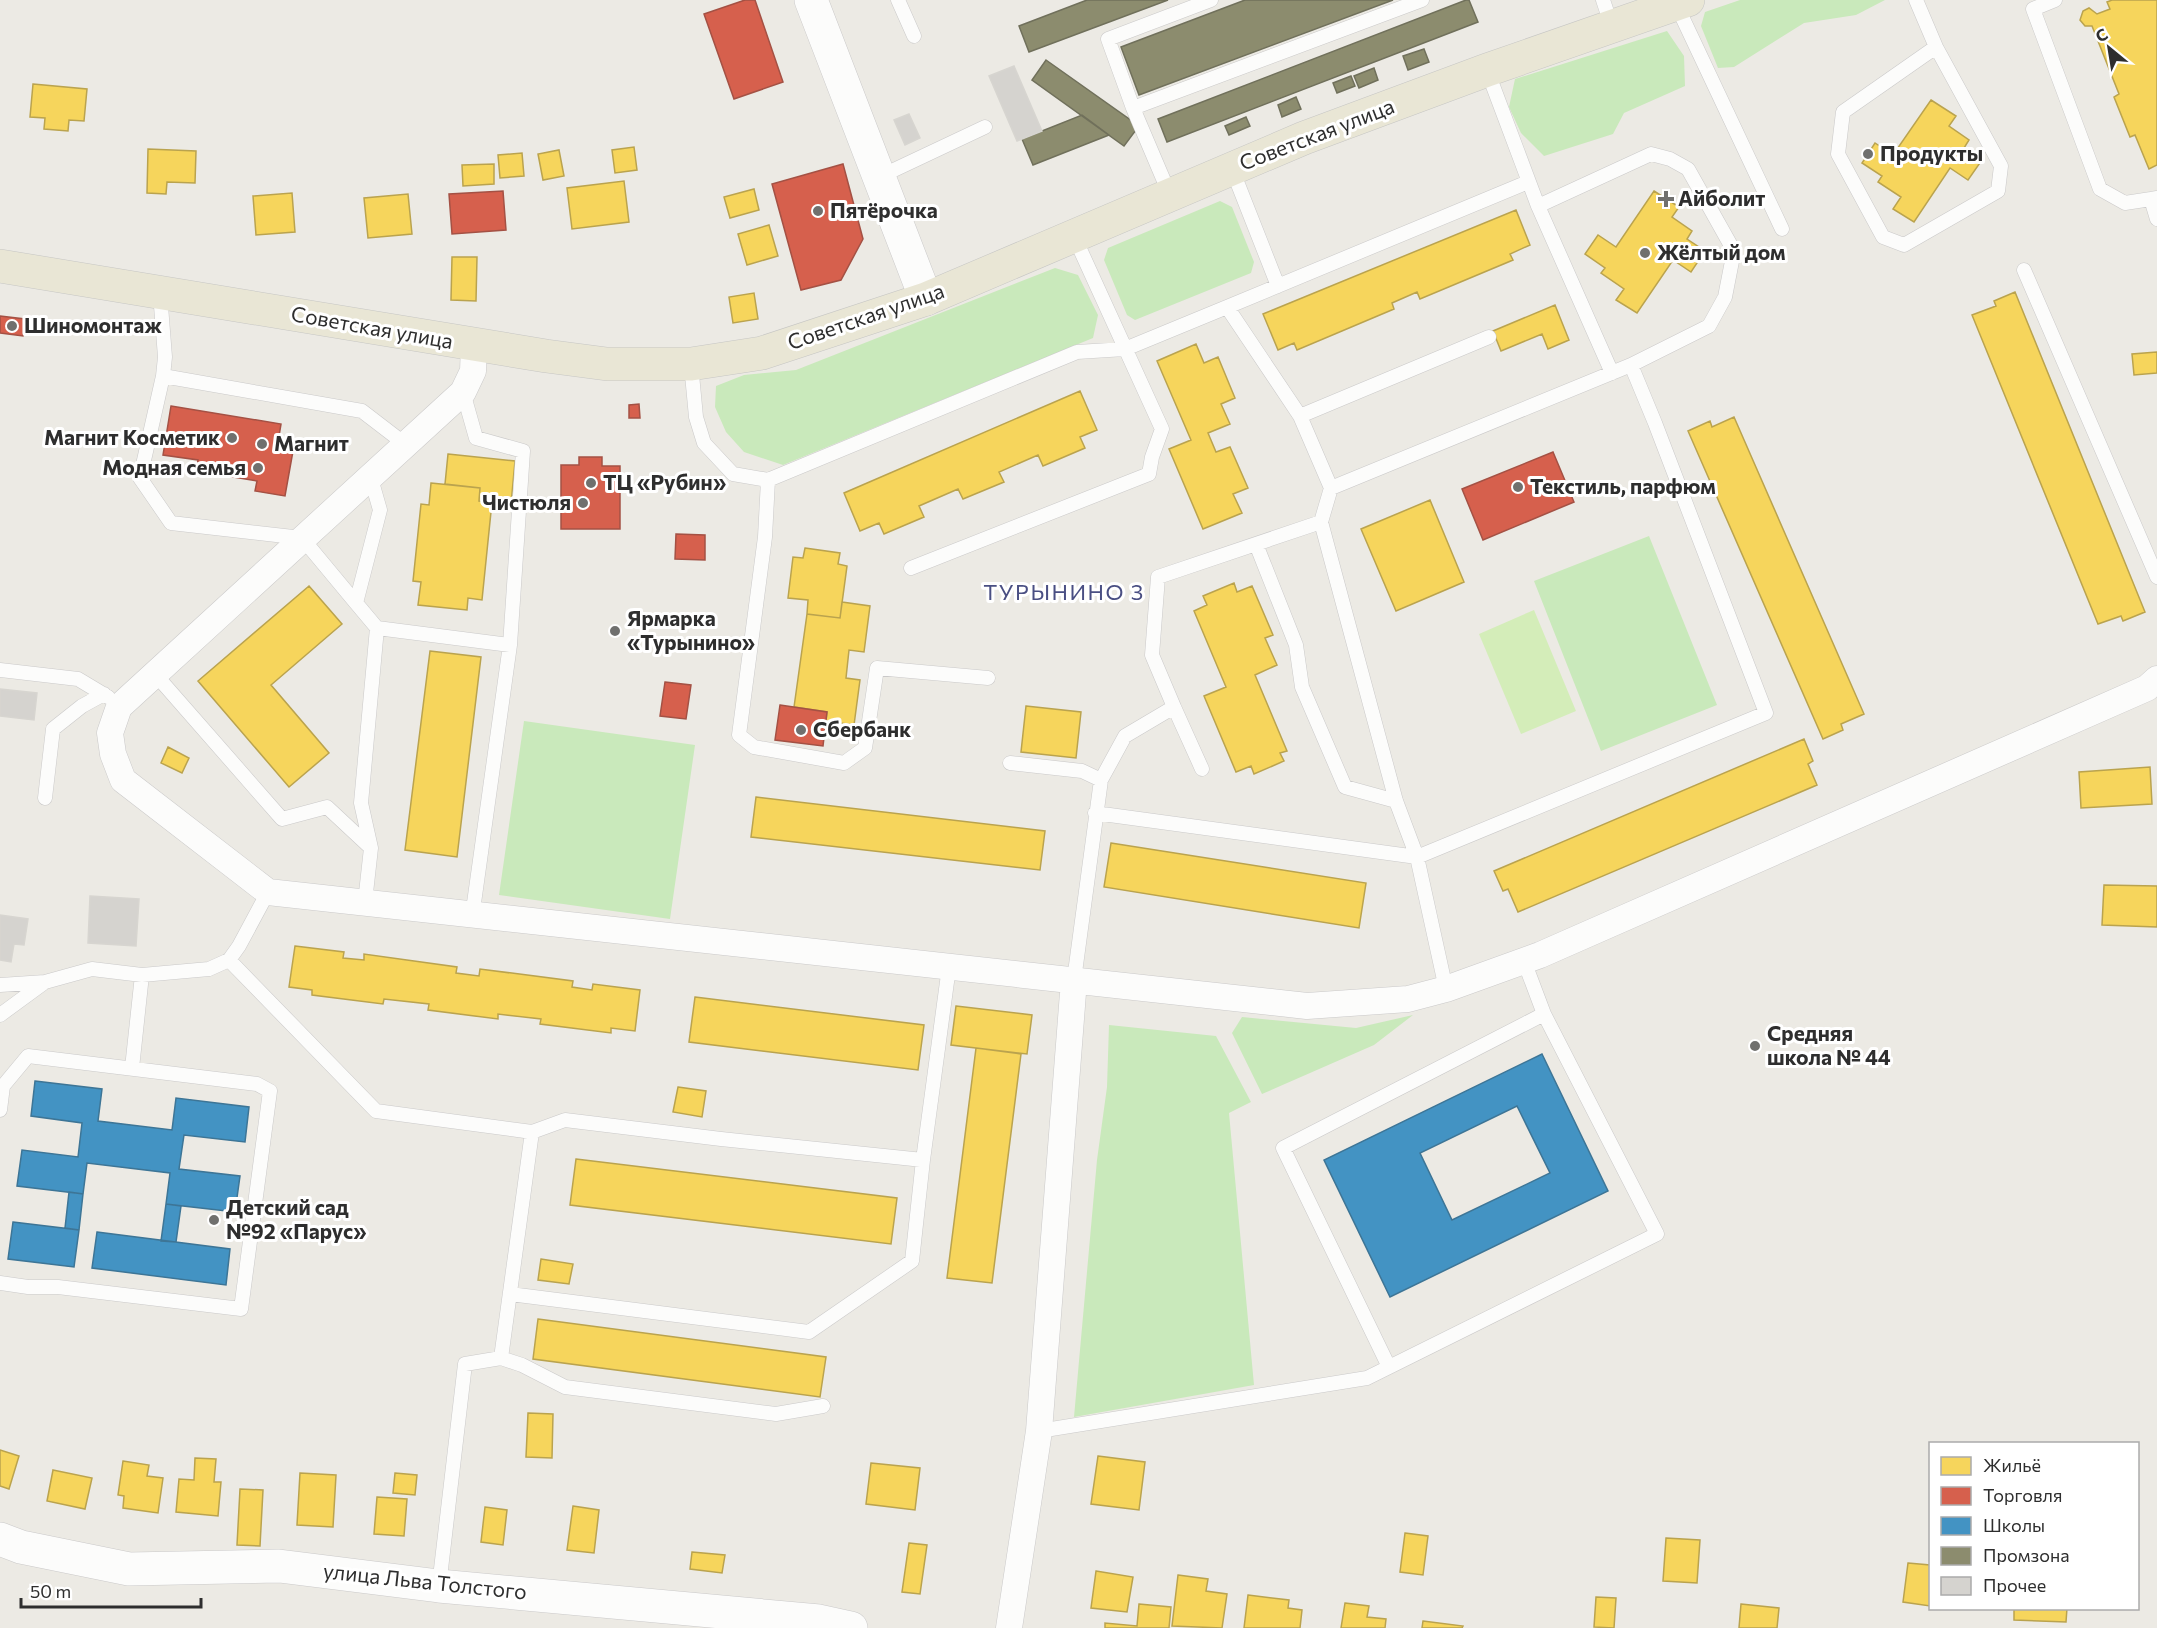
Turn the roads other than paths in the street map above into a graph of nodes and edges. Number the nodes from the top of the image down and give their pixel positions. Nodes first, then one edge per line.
1 (811, 0) edge
2 (898, 0) edge
3 (1211, 0) edge
4 (1422, 0) edge
5 (1916, 0) edge
6 (2055, 0) edge
7 (1682, 2) edge
8 (1607, 14) edge
9 (914, 36) dead end
10 (1936, 47) junction
11 (1487, 70) junction
12 (1133, 108) junction
13 (985, 127) dead end
14 (1232, 169) junction
15 (879, 177) junction
16 (1528, 182) junction
17 (1170, 195) junction
18 (2154, 198) edge
19 (1538, 206) junction
20 (2157, 219) edge
21 (1782, 229) dead end
22 (1074, 236) junction
23 (0, 266) edge
24 (2024, 270) dead end
25 (1278, 286) junction
26 (160, 291) junction
27 (926, 299) junction
28 (1227, 307) junction
29 (1488, 337) dead end
30 (474, 345) junction
31 (1125, 349) junction
32 (691, 364) junction
33 (1631, 365) junction
34 (1612, 373) junction
35 (163, 376) junction
36 (463, 392) junction
37 (1300, 416) junction
38 (405, 444) junction
39 (370, 475) junction
40 (768, 480) junction
41 (1331, 488) junction
42 (1321, 522) junction
43 (302, 538) junction
44 (1256, 544) junction
45 (911, 568) dead end
46 (2157, 577) edge
47 (356, 603) junction
48 (377, 628) junction
49 (510, 645) junction
50 (0, 670) edge
51 (155, 674) junction
52 (988, 678) dead end
53 (2157, 680) edge
54 (111, 700) junction
55 (1174, 707) junction
56 (1010, 763) dead end
57 (1202, 769) dead end
58 (1101, 780) junction
59 (45, 798) dead end
60 (1396, 801) junction
61 (1095, 813) junction
62 (371, 848) junction
63 (1417, 857) junction
64 (268, 892) junction
65 (365, 902) junction
66 (475, 914) junction
67 (229, 960) junction
68 (1524, 961) junction
69 (949, 967) junction
70 (142, 975) junction
71 (1074, 980) junction
72 (45, 982) junction
73 (0, 985) edge
74 (1446, 989) junction
75 (1545, 1014) junction
76 (0, 1015) edge
77 (132, 1068) junction
78 (0, 1110) edge
79 (532, 1132) junction
80 (923, 1160) junction
81 (0, 1282) edge
82 (510, 1294) junction
83 (501, 1358) junction
84 (1389, 1367) junction
85 (823, 1406) dead end
86 (1039, 1431) junction
87 (0, 1539) edge
88 (439, 1586) junction
89 (851, 1628) edge
90 (1009, 1628) edge

1 - 15 street
2 - 9 lane
3 - 12 lane
4 - 12 lane
5 - 10 lane
6 - 18 lane
7 - 8 main road, Советская улица
7 - 21 lane
8 - 11 main road, Советская улица
10 - 10 lane
11 - 14 main road, Советская улица
11 - 16 lane
12 - 17 lane
13 - 15 lane
14 - 17 main road, Советская улица
14 - 25 lane
15 - 27 street
16 - 19 lane
16 - 25 lane
17 - 22 main road, Советская улица
18 - 20 lane
19 - 33 lane
19 - 34 lane
22 - 27 main road, Советская улица
22 - 31 lane
23 - 26 main road, Советская улица
24 - 46 lane
25 - 28 lane
26 - 30 main road, Советская улица
26 - 35 lane
27 - 32 main road, Советская улица
28 - 31 lane
28 - 37 lane
29 - 37 lane
30 - 32 main road, Советская улица
30 - 36 street
31 - 40 lane
31 - 45 lane
32 - 40 lane
33 - 34 lane
33 - 63 lane
34 - 41 lane
35 - 38 lane
35 - 43 lane
36 - 38 street
36 - 49 lane
37 - 41 lane
38 - 39 street
39 - 43 street
39 - 47 lane
40 - 52 lane
41 - 42 lane
42 - 44 lane
42 - 60 lane
43 - 47 lane
43 - 51 street
44 - 55 lane
44 - 60 lane
47 - 48 lane
48 - 49 lane
48 - 62 lane
49 - 66 lane
50 - 54 lane
51 - 54 street
51 - 62 lane
53 - 68 street
54 - 59 lane
54 - 64 street
55 - 57 lane
55 - 58 lane
56 - 58 lane
58 - 61 lane
60 - 63 lane
61 - 63 lane
61 - 71 lane
62 - 65 lane
63 - 74 lane
64 - 65 street
64 - 67 lane
65 - 66 street
66 - 69 street
67 - 70 lane
67 - 79 lane
68 - 74 street
68 - 75 lane
69 - 71 street
69 - 80 lane
70 - 72 lane
70 - 77 lane
71 - 74 street
71 - 86 street
72 - 73 lane
72 - 76 lane
75 - 84 lane
75 - 84 lane
77 - 78 lane
77 - 81 lane
79 - 80 lane
79 - 82 lane
80 - 82 lane
82 - 83 lane
83 - 85 lane
83 - 88 lane
84 - 86 lane
86 - 90 street
87 - 88 street, улица Льва Толстого
88 - 89 street, улица Льва Толстого

